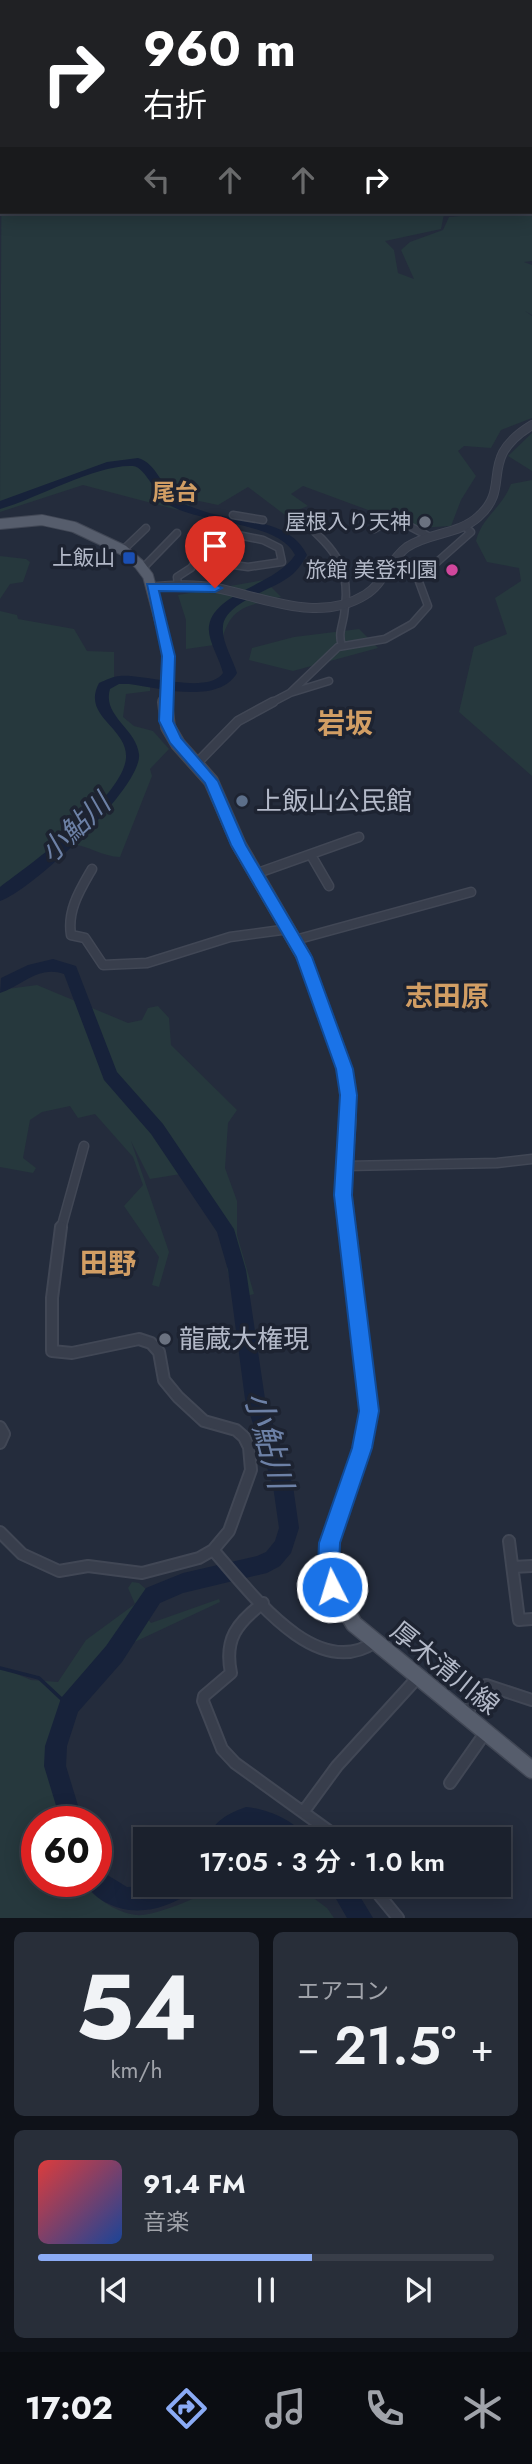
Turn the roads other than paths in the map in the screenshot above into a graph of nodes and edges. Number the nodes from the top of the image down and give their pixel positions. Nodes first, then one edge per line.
1 (532, 425) edge
2 (233, 515) dead end
3 (244, 517) junction
4 (263, 520) dead end
5 (303, 521) dead end
6 (0, 524) edge
7 (464, 526) junction
8 (146, 528) dead end
9 (374, 529) dead end
10 (177, 533) dead end
11 (430, 537) junction
12 (123, 550) junction
13 (141, 566) junction
14 (169, 580) dead end
15 (177, 581) junction
16 (152, 587) junction
17 (346, 604) junction
18 (342, 646) junction
19 (329, 681) dead end
20 (290, 693) junction
21 (197, 763) junction
22 (359, 837) dead end
23 (311, 855) junction
24 (92, 869) dead end
25 (255, 874) junction
26 (329, 886) dead end
27 (471, 892) dead end
28 (292, 935) junction
29 (84, 1146) dead end
30 (532, 1159) edge
31 (345, 1166) junction
32 (0, 1427) edge
33 (0, 1443) edge
34 (0, 1532) edge
35 (509, 1541) dead end
36 (216, 1553) junction
37 (532, 1566) edge
38 (513, 1567) junction
39 (262, 1602) junction
40 (532, 1619) edge
41 (375, 1642) junction
42 (418, 1677) junction
43 (532, 1700) edge
44 (466, 1716) junction
45 (485, 1732) junction
46 (532, 1770) edge
47 (450, 1783) dead end
48 (304, 1811) junction
49 (325, 1827) edge
50 (381, 1897) edge
51 (398, 1918) edge

1 - 7 street
2 - 3 street
3 - 4 street
3 - 15 street
5 - 17 street
6 - 12 main road
7 - 11 street
7 - 18 street
8 - 12 street
9 - 11 street
10 - 13 street
11 - 17 street
12 - 13 main road
13 - 16 main road, 厚木清川線
14 - 15 street
15 - 16 street
15 - 17 street
16 - 21 main road, 厚木清川線
17 - 18 street
18 - 20 street
19 - 20 street
20 - 21 street
21 - 25 main road, 厚木清川線
22 - 23 street
23 - 25 street
23 - 26 street
24 - 28 street
25 - 28 main road, 厚木清川線
27 - 28 street
28 - 31 main road, 厚木清川線
29 - 36 street
30 - 31 street
31 - 41 main road, 厚木清川線
32 - 33 street
34 - 36 street
35 - 38 street
36 - 39 street
37 - 38 street
38 - 40 street
39 - 41 street
39 - 48 street
41 - 42 main road, 厚木清川線
42 - 44 main road, 厚木清川線
42 - 48 street
43 - 44 street
44 - 45 main road, 厚木清川線
45 - 46 main road, 厚木清川線
45 - 47 street
48 - 49 street
50 - 51 street

